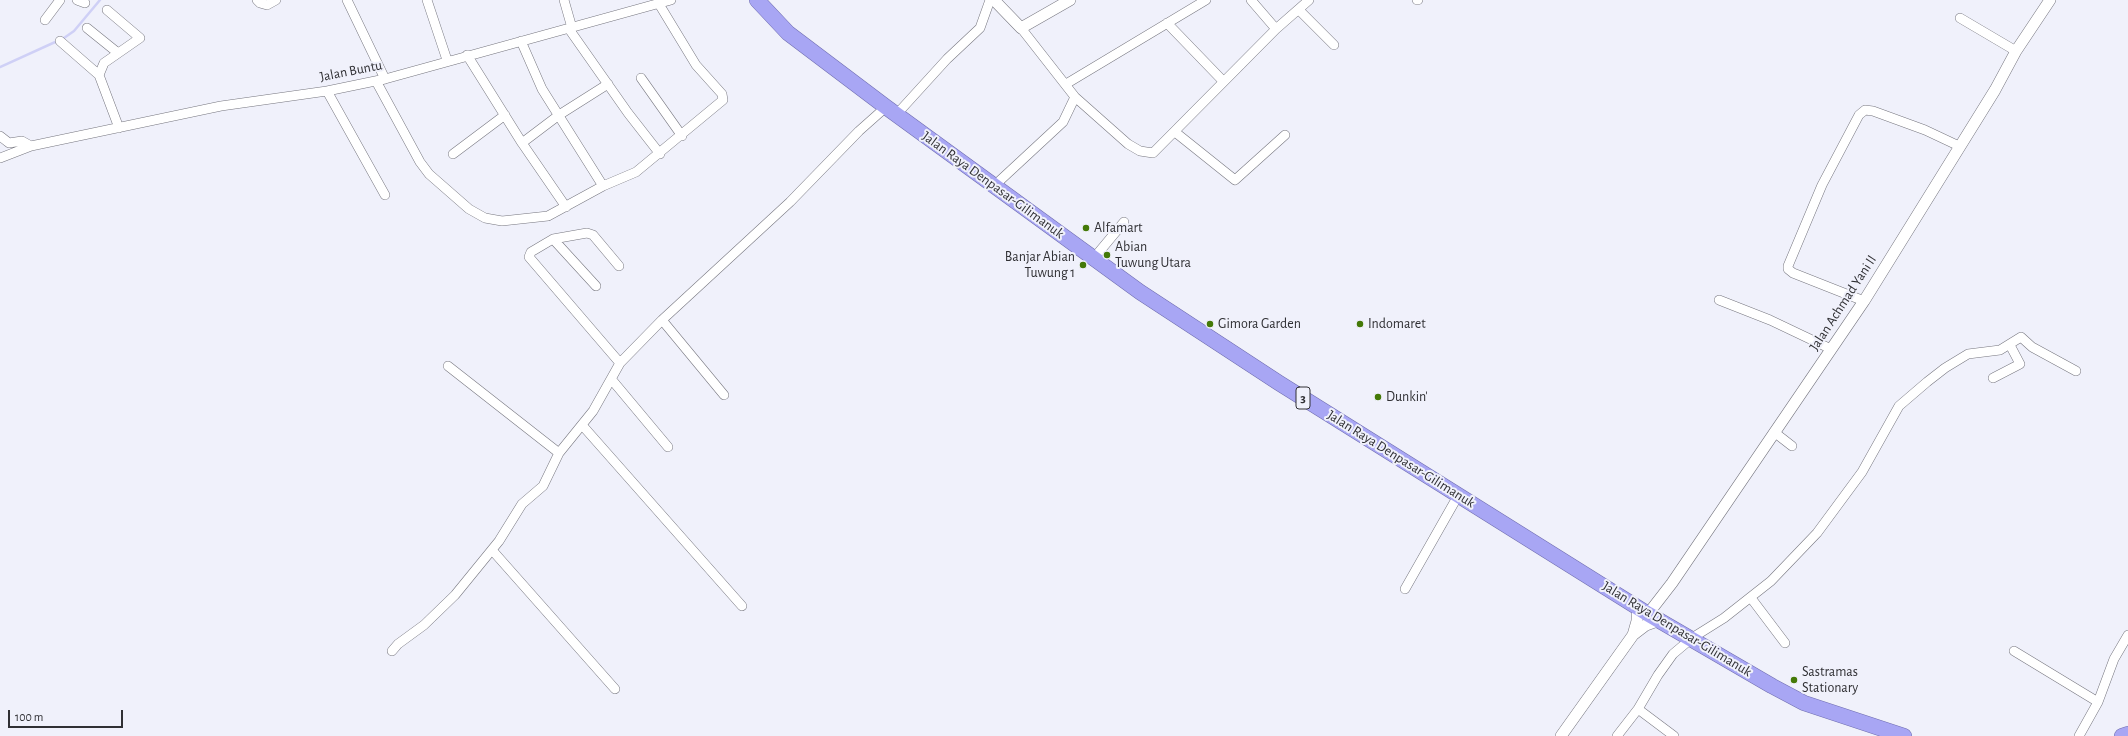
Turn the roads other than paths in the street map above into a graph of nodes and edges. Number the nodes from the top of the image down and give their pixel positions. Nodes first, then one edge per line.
1 (60, 0) edge
2 (257, 0) edge
3 (276, 0) edge
4 (347, 0) edge
5 (427, 0) edge
6 (564, 0) edge
7 (671, 0) edge
8 (757, 0) edge
9 (1070, 0) edge
10 (1206, 0) edge
11 (1251, 0) edge
12 (1309, 0) edge
13 (2050, 0) edge
14 (994, 1) edge
15 (659, 4) junction
16 (107, 10) dead end
17 (1299, 10) junction
18 (1960, 18) dead end
19 (45, 20) dead end
20 (1167, 23) junction
21 (87, 28) dead end
22 (1021, 28) junction
23 (571, 29) junction
24 (1276, 29) junction
25 (60, 41) dead end
26 (521, 41) junction
27 (1334, 45) dead end
28 (2016, 51) junction
29 (118, 53) junction
30 (466, 55) junction
31 (447, 60) junction
32 (99, 75) junction
33 (641, 78) dead end
34 (381, 80) junction
35 (1223, 81) junction
36 (608, 84) junction
37 (1066, 84) junction
38 (327, 91) junction
39 (1075, 97) junction
40 (891, 111) junction
41 (505, 115) junction
42 (559, 115) junction
43 (119, 128) junction
44 (1174, 132) junction
45 (1285, 135) dead end
46 (0, 136) edge
47 (682, 136) junction
48 (522, 143) junction
49 (30, 146) junction
50 (1959, 146) junction
51 (453, 154) dead end
52 (660, 154) junction
53 (3, 157) edge
54 (603, 186) junction
55 (994, 186) junction
56 (385, 195) dead end
57 (566, 207) junction
58 (1124, 222) dead end
59 (553, 239) junction
60 (1094, 258) junction
61 (619, 266) dead end
62 (596, 286) dead end
63 (1719, 300) dead end
64 (1864, 301) junction
65 (662, 320) junction
66 (2010, 345) junction
67 (1832, 349) junction
68 (620, 363) junction
69 (448, 366) dead end
70 (2076, 371) dead end
71 (1993, 378) dead end
72 (612, 380) junction
73 (724, 396) dead end
74 (582, 425) junction
75 (1774, 432) junction
76 (1792, 446) dead end
77 (668, 448) dead end
78 (559, 452) junction
79 (1459, 494) junction
80 (492, 550) junction
81 (1405, 589) dead end
82 (1750, 598) junction
83 (742, 606) dead end
84 (1649, 614) junction
85 (1632, 635) junction
86 (2128, 635) edge
87 (1692, 638) junction
88 (1784, 643) dead end
89 (392, 651) dead end
90 (2014, 651) dead end
91 (615, 689) dead end
92 (2098, 702) junction
93 (1638, 709) junction
94 (1889, 733) edge
95 (2128, 734) edge
96 (1619, 735) edge
97 (1562, 736) edge
98 (1674, 736) edge
99 (2079, 736) edge
100 (2122, 736) edge

1 - 19 street
2 - 3 street
4 - 34 street
5 - 31 street
6 - 23 street
7 - 15 street, Jalan Buntu
8 - 40 highway, Jalan Raya Denpasar-Gilimanuk / 3
9 - 22 street
10 - 20 street
11 - 24 street
12 - 17 street
13 - 28 street, Jalan Achmad Yani II
14 - 22 street
14 - 40 street
15 - 23 street, Jalan Buntu
15 - 47 street
16 - 29 street
17 - 24 street
17 - 27 street
18 - 28 street
20 - 35 street
20 - 37 street
21 - 29 street
22 - 37 street
23 - 26 street, Jalan Buntu
23 - 36 street
24 - 35 street
25 - 32 street
26 - 30 street, Jalan Buntu
26 - 42 street
28 - 50 street, Jalan Achmad Yani II
29 - 32 street
30 - 31 street, Jalan Buntu
30 - 41 street
31 - 34 street, Jalan Buntu
32 - 43 street
33 - 47 street
34 - 38 street, Jalan Buntu
34 - 57 street
35 - 44 street
36 - 42 street
36 - 52 street
37 - 39 street
38 - 43 street, Jalan Buntu
38 - 56 street
39 - 44 street
39 - 55 street
40 - 55 highway, Jalan Raya Denpasar-Gilimanuk / 3
40 - 65 street
41 - 48 street
41 - 51 street
42 - 48 street
42 - 54 street
43 - 49 street, Jalan Buntu
44 - 45 street
46 - 49 street
47 - 52 street
48 - 57 street
49 - 53 street
50 - 64 street, Jalan Achmad Yani II
50 - 64 street
52 - 54 street
54 - 57 street
55 - 60 highway, Jalan Raya Denpasar-Gilimanuk / 3
58 - 60 street
59 - 61 street
59 - 62 street
59 - 68 street
60 - 79 highway, Jalan Raya Denpasar-Gilimanuk / 3
63 - 67 street
64 - 67 street, Jalan Achmad Yani II
65 - 68 street
65 - 73 street
66 - 70 street
66 - 71 street
66 - 82 street
67 - 75 street, Jalan Achmad Yani II
68 - 72 street
69 - 78 street
72 - 74 street
72 - 77 street
74 - 78 street
74 - 83 street
75 - 76 street
75 - 84 street, Jalan Achmad Yani II
78 - 80 street
79 - 81 street
79 - 84 highway, Jalan Raya Denpasar-Gilimanuk / 3
80 - 89 street
80 - 91 street
82 - 87 street
82 - 88 street
84 - 85 street
84 - 85 street
84 - 87 highway, Jalan Raya Denpasar-Gilimanuk / 3
85 - 97 street
86 - 92 street
87 - 93 street
87 - 94 highway, Jalan Raya Denpasar-Gilimanuk / 3
90 - 92 street
92 - 99 street
93 - 96 street
93 - 98 street
95 - 100 highway

